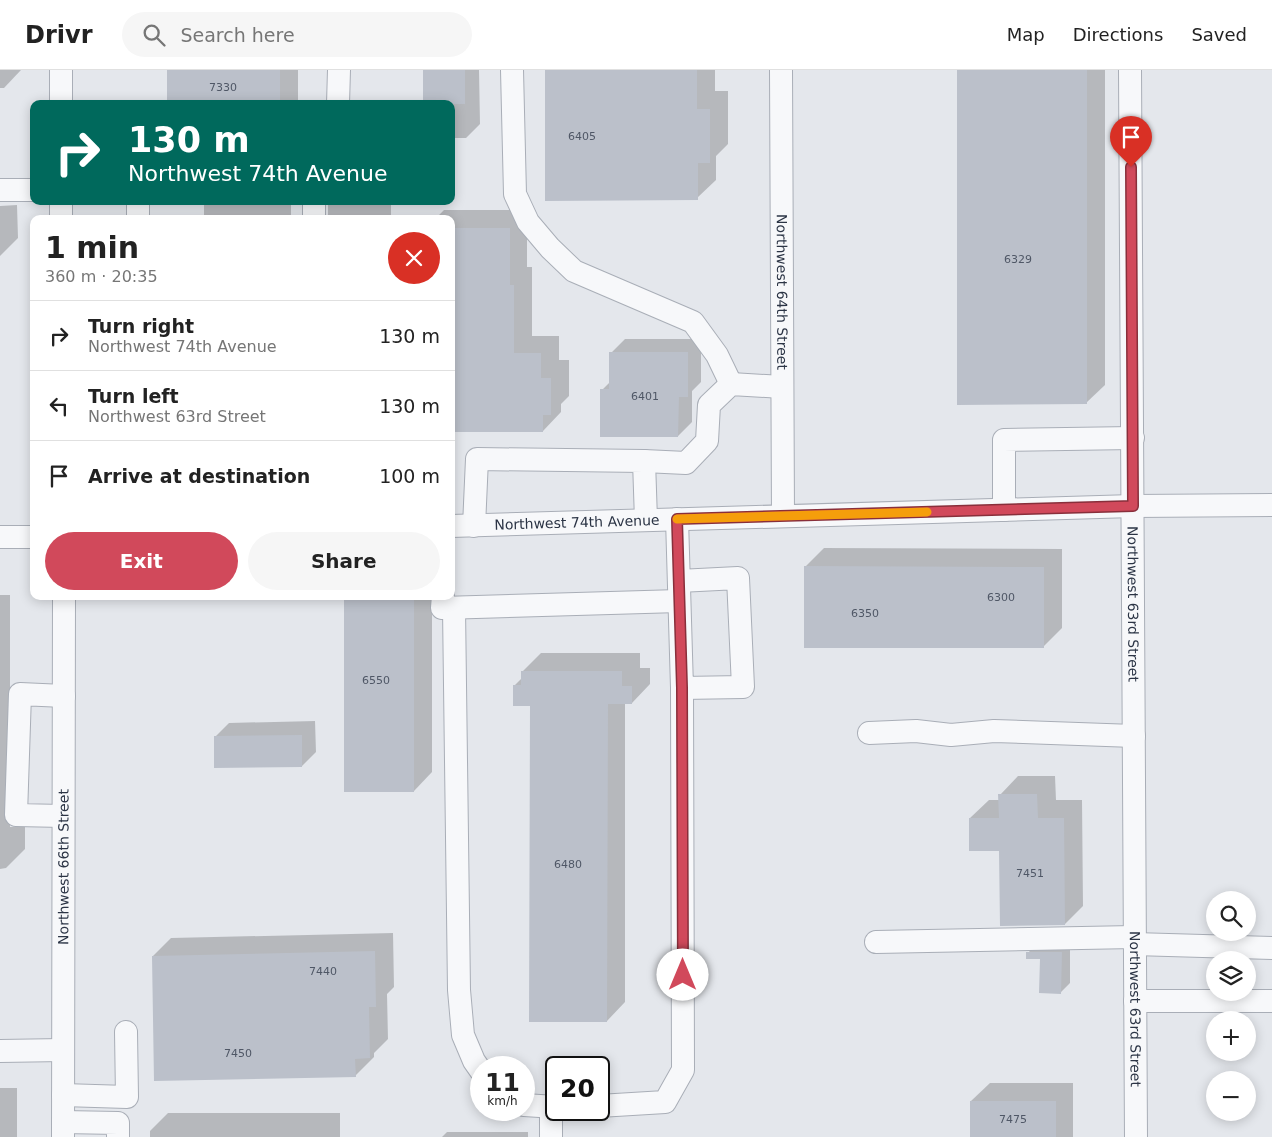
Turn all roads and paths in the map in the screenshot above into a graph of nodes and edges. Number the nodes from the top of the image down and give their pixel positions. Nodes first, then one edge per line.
1 (61, 70) edge
2 (339, 70) edge
3 (512, 70) edge
4 (781, 70) edge
5 (1130, 70) edge
6 (61, 100) edge
7 (338, 100) edge
8 (0, 190) edge
9 (30, 190) edge
10 (731, 384) junction
11 (782, 387) junction
12 (1133, 438) junction
13 (644, 461) junction
14 (1272, 505) edge
15 (1133, 506) junction
16 (1004, 510) junction
17 (782, 516) junction
18 (677, 519) junction
19 (646, 520) junction
20 (455, 526) edge
21 (474, 526) junction
22 (30, 537) edge
23 (0, 538) edge
24 (679, 591) junction
25 (64, 600) edge
26 (448, 602) edge
27 (682, 688) junction
28 (64, 696) junction
29 (870, 732) dead end
30 (1134, 736) junction
31 (63, 816) junction
32 (1134, 941) junction
33 (876, 942) dead end
34 (1272, 948) edge
35 (1135, 1001) junction
36 (1272, 1001) edge
37 (126, 1032) dead end
38 (63, 1050) junction
39 (0, 1051) edge
40 (472, 1056) edge
41 (63, 1095) junction
42 (610, 1105) edge
43 (553, 1121) edge
44 (63, 1130) edge
45 (118, 1137) edge
46 (551, 1137) edge
47 (1136, 1137) edge

1 - 6 street
2 - 7 street
3 - 10 street
4 - 11 street, Northwest 64th Street
5 - 12 street, Northwest 63rd Street
8 - 9 street
10 - 11 street
10 - 13 street
11 - 17 street, Northwest 64th Street
12 - 15 street, Northwest 63rd Street
12 - 16 street
13 - 19 street
13 - 21 street
14 - 15 street, Northwest 74th Avenue
15 - 16 street, Northwest 74th Avenue
15 - 30 street, Northwest 63rd Street
16 - 17 street, Northwest 74th Avenue
17 - 18 street, Northwest 74th Avenue
18 - 19 street, Northwest 74th Avenue
18 - 24 street
19 - 21 street, Northwest 74th Avenue
20 - 21 street, Northwest 74th Avenue
22 - 23 street
24 - 26 street
24 - 27 street
24 - 27 street
25 - 28 street, Northwest 66th Street
26 - 40 street
27 - 42 street
28 - 31 street, Northwest 66th Street
28 - 31 street
29 - 30 street
30 - 32 street, Northwest 63rd Street
31 - 38 street, Northwest 66th Street
32 - 33 street
32 - 34 street
32 - 35 street, Northwest 63rd Street
35 - 36 street
35 - 47 street, Northwest 63rd Street
37 - 41 street
38 - 39 street
38 - 41 street, Northwest 66th Street
41 - 44 street, Northwest 66th Street
43 - 46 street
44 - 45 street

